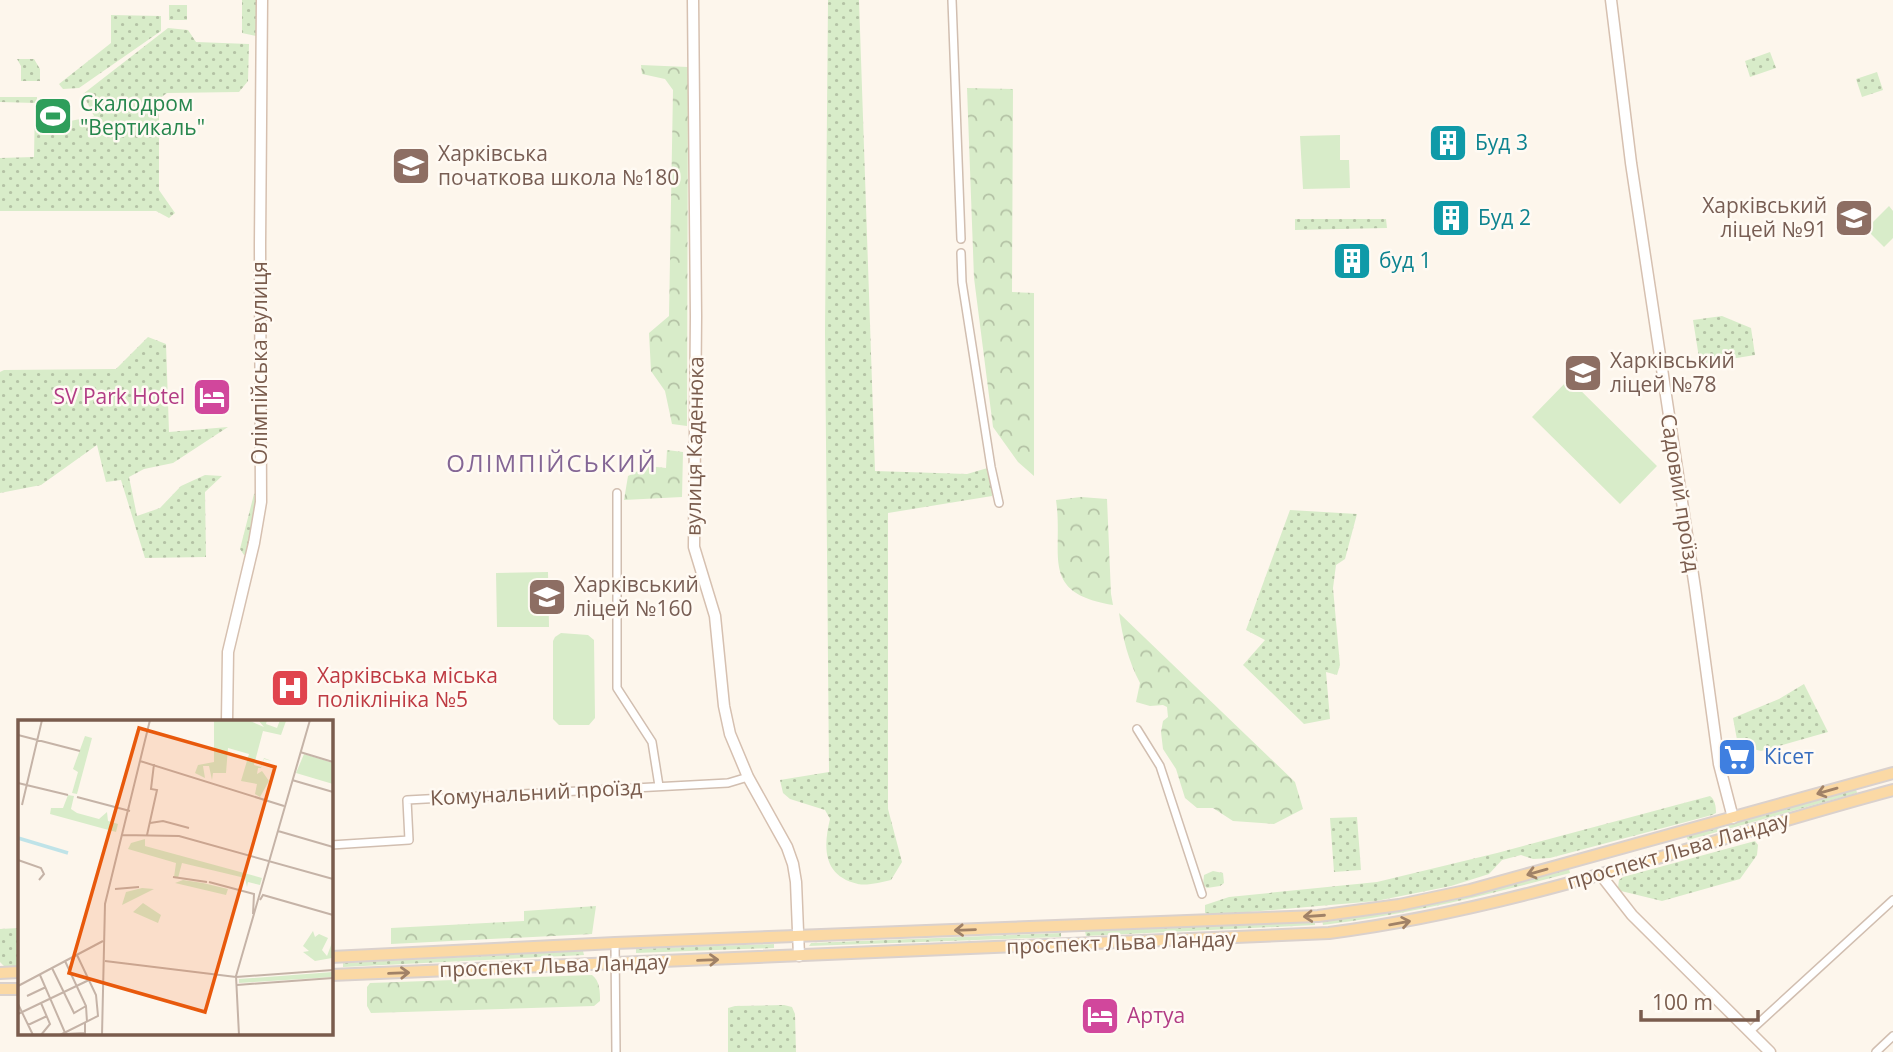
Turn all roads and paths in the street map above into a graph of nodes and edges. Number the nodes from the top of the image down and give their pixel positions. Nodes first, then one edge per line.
1 (262, 0) edge
2 (693, 0) edge
3 (952, 0) edge
4 (1611, 0) edge
5 (961, 239) dead end
6 (961, 253) dead end
7 (617, 493) dead end
8 (999, 503) dead end
9 (227, 720) edge
10 (1137, 729) dead end
11 (1893, 773) edge
12 (748, 777) junction
13 (659, 786) junction
14 (1893, 790) edge
15 (1733, 818) junction
16 (1678, 832) junction
17 (332, 845) edge
18 (1683, 849) junction
19 (1594, 855) junction
20 (1600, 874) junction
21 (1202, 894) dead end
22 (1893, 900) edge
23 (1072, 926) junction
24 (799, 937) junction
25 (615, 943) junction
26 (1073, 945) junction
27 (799, 956) junction
28 (332, 957) edge
29 (616, 963) junction
30 (18, 972) edge
31 (0, 973) edge
32 (332, 975) edge
33 (0, 989) edge
34 (18, 989) edge
35 (1750, 1031) junction
36 (1893, 1036) edge
37 (616, 1052) edge
38 (1770, 1052) edge
39 (1876, 1052) edge

1 - 9 street, Олімпійська вулиця
2 - 12 street, вулиця Каденюка
3 - 5 street
4 - 15 street, Садовий проїзд
6 - 8 street
7 - 13 street
10 - 21 street
11 -> 15 main road, проспект Льва Ландау
12 - 13 street
12 - 24 street, вулиця Каденюка
13 - 17 street, Комунальний проїзд
14 - 18 main road, проспект Льва Ландау
15 - 16 main road, проспект Льва Ландау
16 - 18 main road
16 - 19 main road, проспект Льва Ландау
18 - 20 main road, проспект Льва Ландау
19 - 20 main road
19 -> 23 main road, проспект Льва Ландау
26 -> 20 main road, проспект Льва Ландау
20 - 35 street
22 - 35 street
23 -> 24 main road, проспект Льва Ландау
23 - 26 main road
24 - 25 main road, проспект Льва Ландау
24 - 27 street, вулиця Каденюка
25 - 28 main road, проспект Льва Ландау
25 - 29 street
26 - 27 main road, проспект Льва Ландау
29 -> 27 main road, проспект Льва Ландау
32 -> 29 main road, проспект Льва Ландау
29 - 37 street
30 - 31 main road
33 - 34 main road
35 - 38 street
36 - 39 street

